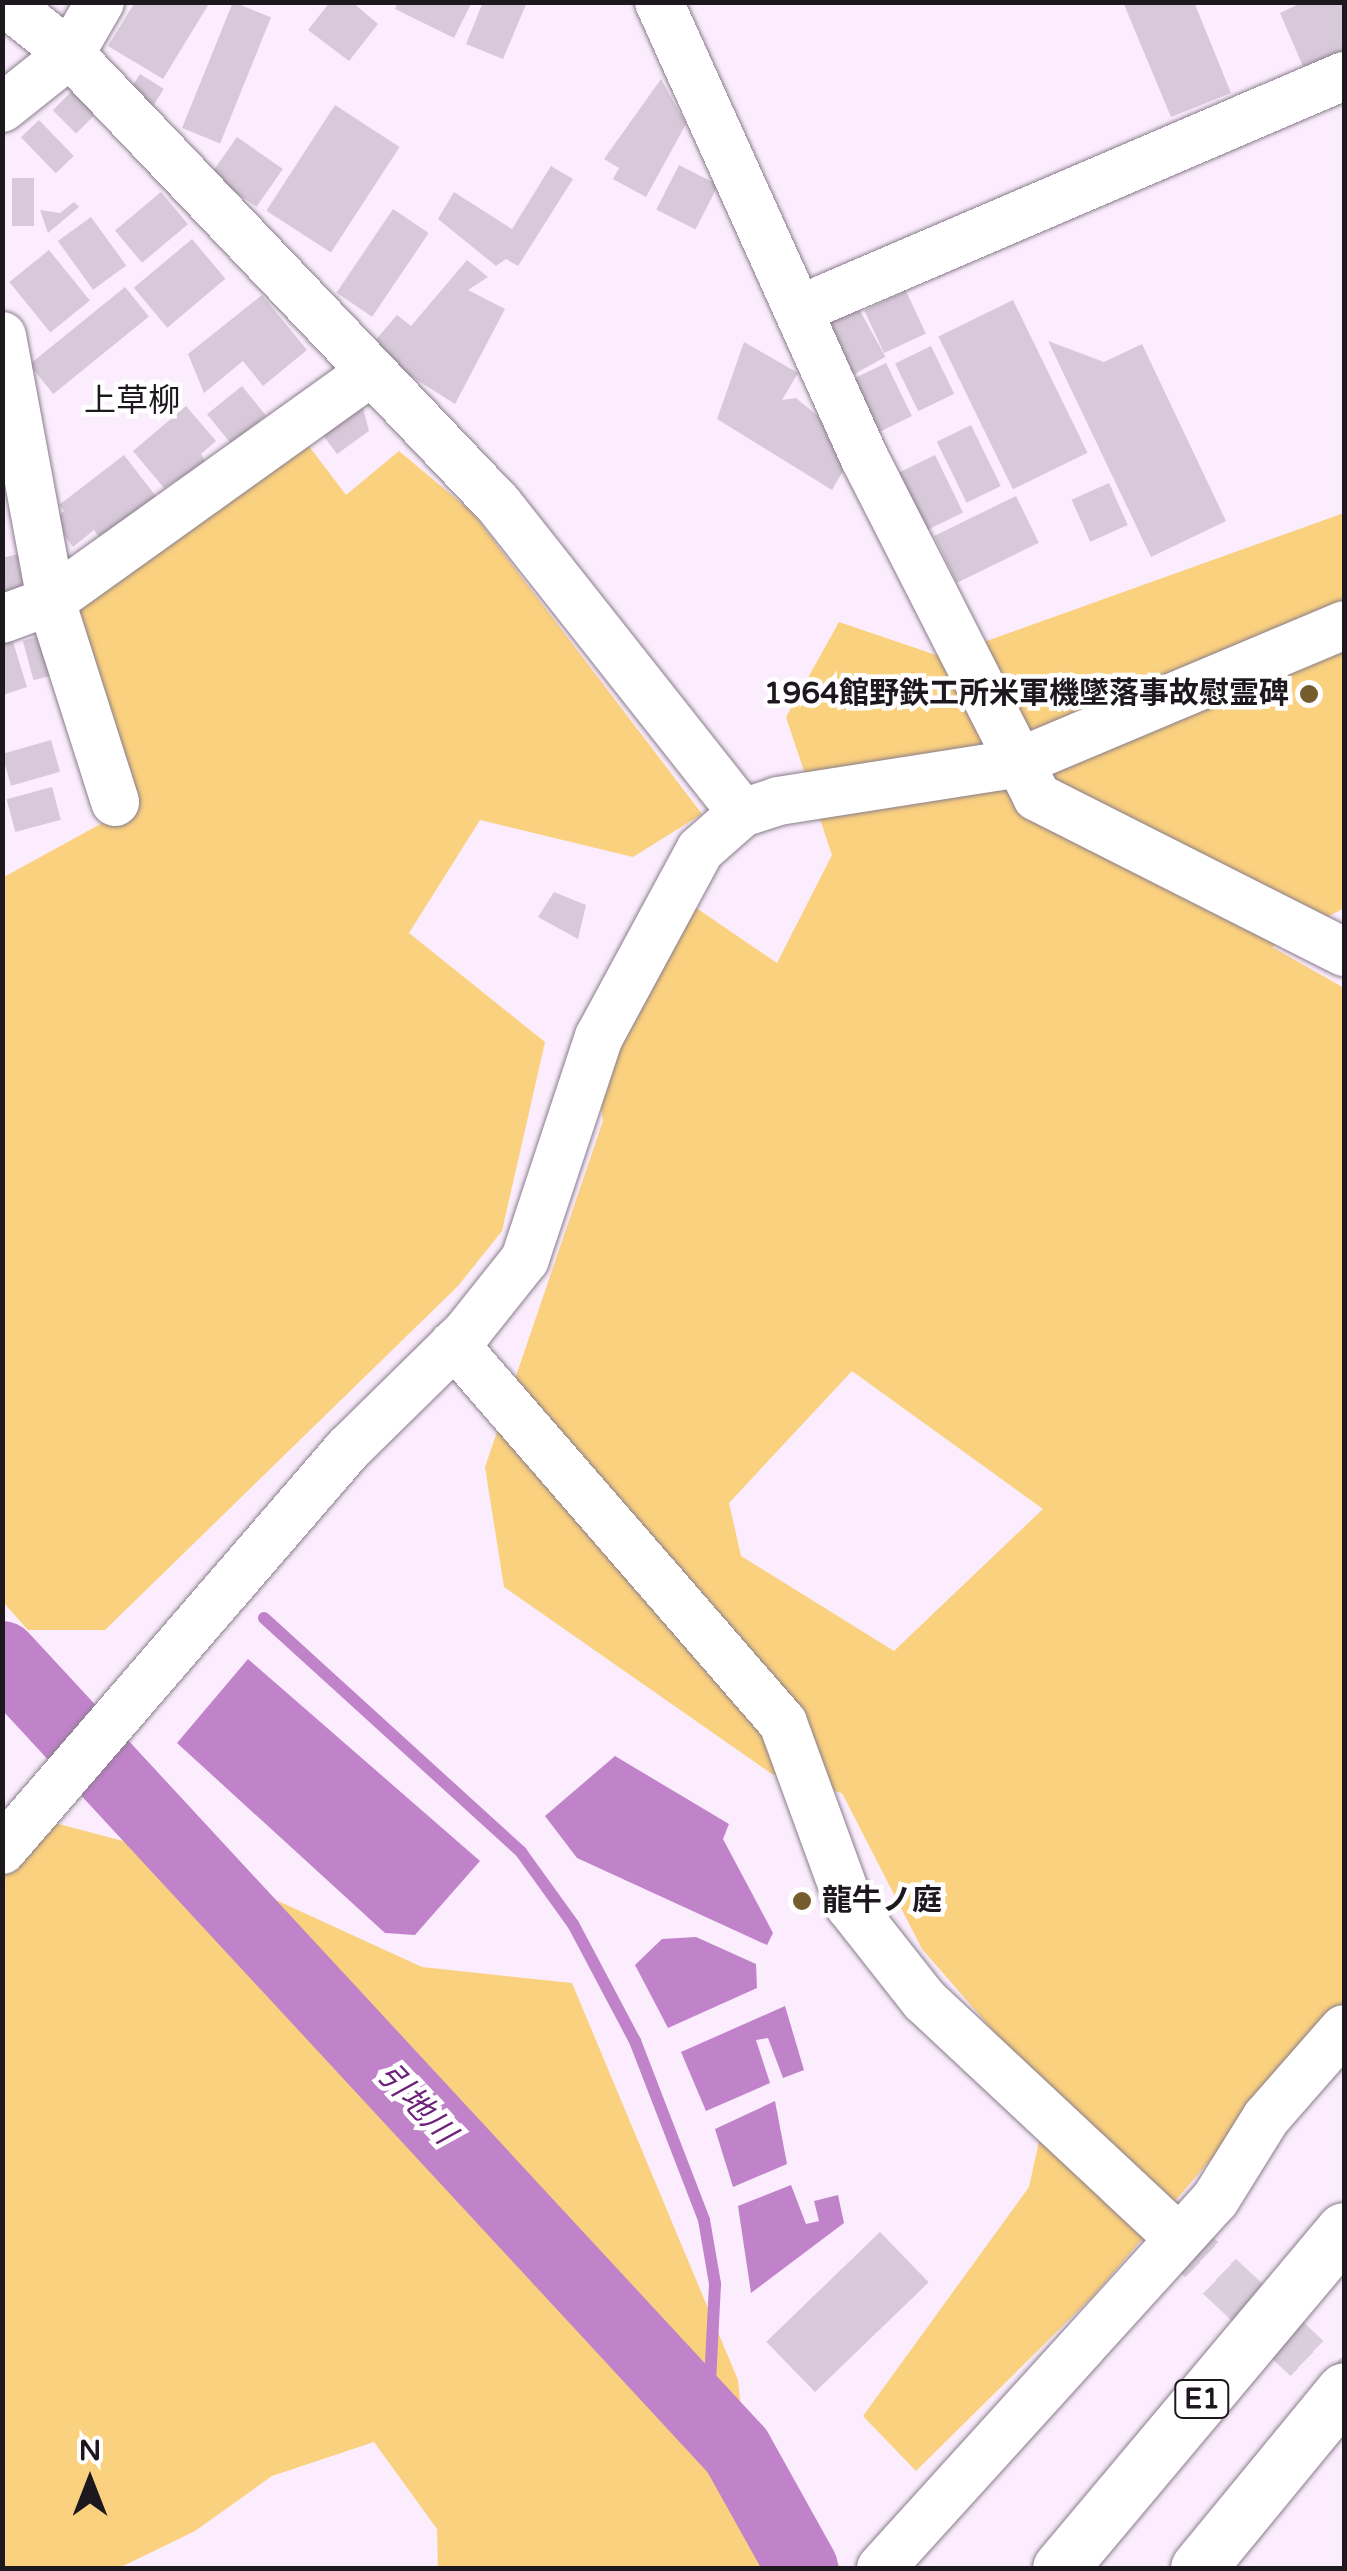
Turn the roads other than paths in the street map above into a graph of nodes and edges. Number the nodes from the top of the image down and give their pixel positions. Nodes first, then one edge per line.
1 (5, 2) edge
2 (100, 2) edge
3 (659, 2) edge
4 (70, 54) junction
5 (1344, 76) edge
6 (2, 108) edge
7 (798, 310) junction
8 (2, 336) edge
9 (366, 374) junction
10 (20, 542) edge
11 (51, 601) junction
12 (2, 618) edge
13 (1344, 625) edge
14 (1014, 764) junction
15 (115, 802) dead end
16 (742, 812) junction
17 (1344, 952) edge
18 (454, 1344) junction
19 (2, 1850) edge
20 (1344, 2030) edge
21 (1167, 2227) tunnel mouth
22 (1344, 2230) edge
23 (1344, 2390) edge
24 (881, 2568) edge
25 (1060, 2568) edge
26 (1198, 2568) edge

1 - 4 street
2 - 4 street
3 - 7 street
4 - 6 street
4 - 9 street
5 - 7 street
7 - 14 street
8 - 10 street
9 - 11 street
9 - 16 street
10 - 11 street
11 - 12 street
11 - 15 street
13 - 14 street
14 - 16 street
14 - 17 street
16 - 18 street
18 - 19 street
18 - 21 street
20 - 24 street
22 - 25 highway, E1
23 - 26 highway

